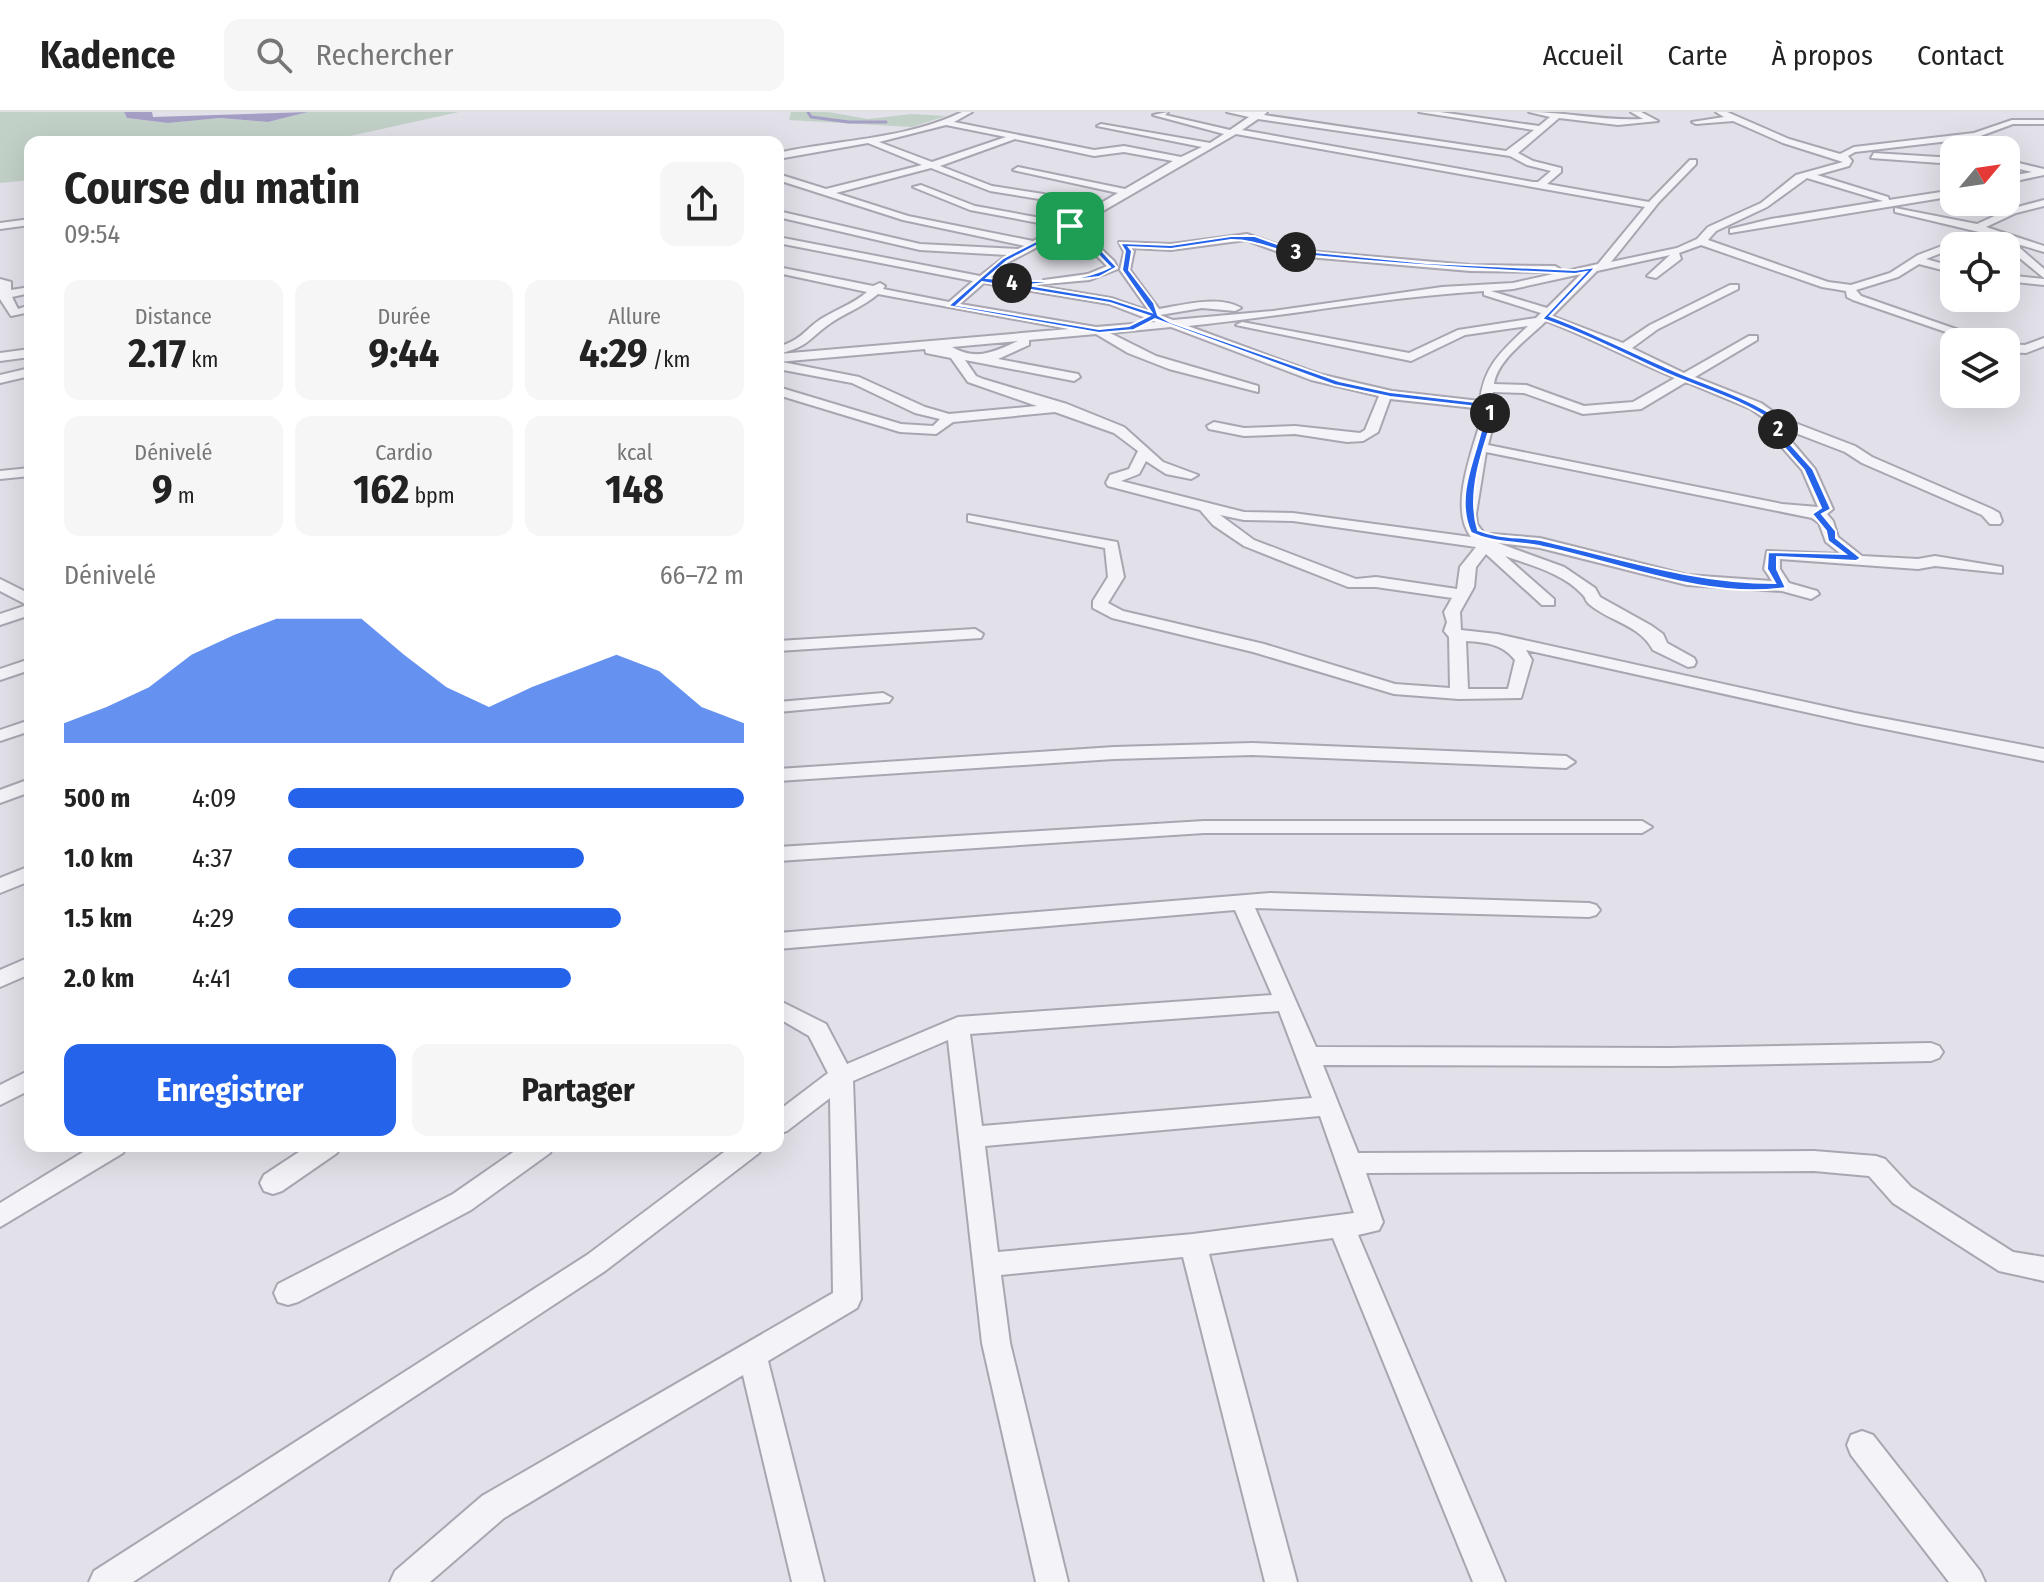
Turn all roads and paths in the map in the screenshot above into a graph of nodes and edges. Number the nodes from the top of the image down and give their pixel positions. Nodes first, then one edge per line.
1 (968, 112) edge
2 (1164, 112) edge
3 (1231, 112) edge
4 (1423, 112) edge
5 (1533, 112) edge
6 (1635, 112) edge
7 (1720, 112) edge
8 (1260, 114) edge
9 (1560, 114) edge
10 (1733, 118) junction
11 (1696, 122) dead end
12 (2044, 122) edge
13 (947, 123) junction
14 (1101, 126) dead end
15 (1543, 129) junction
16 (1233, 132) junction
17 (1012, 138) junction
18 (867, 140) junction
19 (1211, 146) junction
20 (1512, 153) junction
21 (784, 155) edge
22 (1844, 155) junction
23 (1183, 160) junction
24 (1940, 160) edge
25 (1693, 162) dead end
26 (928, 166) junction
27 (2020, 166) edge
28 (1018, 170) dead end
29 (2043, 172) edge
30 (1806, 175) junction
31 (2020, 177) joint
32 (784, 179) edge
33 (2044, 184) edge
34 (1540, 185) junction
35 (918, 187) dead end
36 (827, 192) junction
37 (1125, 192) junction
38 (1940, 196) edge
39 (2044, 203) edge
40 (1651, 205) junction
41 (1102, 206) junction
42 (1895, 206) junction
43 (784, 215) edge
44 (24, 223) edge
45 (0, 226) edge
46 (1070, 226) junction
47 (1983, 230) junction
48 (1125, 231) dead end
49 (1987, 232) edge
50 (1703, 240) junction
51 (784, 241) edge
52 (2020, 243) edge
53 (1032, 244) junction
54 (1123, 244) junction
55 (2044, 249) edge
56 (1018, 252) junction
57 (1673, 252) junction
58 (2020, 254) edge
59 (1917, 260) junction
60 (1940, 266) edge
61 (905, 267) junction
62 (1598, 267) junction
63 (784, 271) edge
64 (1575, 272) junction
65 (2044, 275) edge
66 (1652, 276) dead end
67 (981, 279) junction
68 (2020, 279) edge
69 (0, 282) edge
70 (2044, 282) edge
71 (999, 283) junction
72 (1734, 287) dead end
73 (1851, 288) junction
74 (874, 290) junction
75 (1476, 290) junction
76 (24, 291) edge
77 (2, 295) edge
78 (951, 306) junction
79 (24, 310) edge
80 (1153, 311) junction
81 (1545, 317) junction
82 (1218, 319) junction
83 (1167, 323) junction
84 (1131, 328) junction
85 (1946, 328) edge
86 (1099, 331) junction
87 (1035, 336) junction
88 (1753, 338) dead end
89 (2044, 342) edge
90 (784, 349) edge
91 (951, 349) junction
92 (2020, 349) edge
93 (1621, 350) junction
94 (24, 354) edge
95 (0, 357) edge
96 (784, 357) edge
97 (985, 360) junction
98 (1278, 364) junction
99 (784, 367) edge
100 (24, 373) edge
101 (1074, 377) dead end
102 (1686, 378) junction
103 (0, 379) edge
104 (1254, 389) junction
105 (784, 393) edge
106 (1387, 394) junction
107 (1487, 396) junction
108 (1244, 401) dead end
109 (1062, 407) junction
110 (949, 418) junction
111 (1777, 421) junction
112 (1214, 426) dead end
113 (1479, 447) junction
114 (1145, 450) junction
115 (24, 473) edge
116 (0, 475) edge
117 (1191, 475) dead end
118 (1205, 507) junction
119 (1817, 514) junction
120 (973, 518) dead end
121 (1995, 521) dead end
122 (1474, 531) junction
123 (1486, 544) junction
124 (1856, 558) junction
125 (1997, 570) dead end
126 (0, 584) edge
127 (1783, 586) junction
128 (1811, 594) dead end
129 (1463, 595) junction
130 (24, 598) edge
131 (1548, 602) dead end
132 (24, 611) edge
133 (0, 620) edge
134 (975, 634) dead end
135 (1457, 635) junction
136 (1497, 639) junction
137 (784, 646) edge
138 (1688, 662) dead end
139 (24, 666) edge
140 (0, 675) edge
141 (1459, 694) junction
142 (883, 698) dead end
143 (784, 706) edge
144 (24, 727) edge
145 (0, 736) edge
146 (2044, 755) edge
147 (1566, 762) dead end
148 (784, 775) edge
149 (24, 787) edge
150 (0, 797) edge
151 (1642, 827) dead end
152 (784, 854) edge
153 (24, 876) edge
154 (0, 886) edge
155 (1242, 903) junction
156 (1589, 910) dead end
157 (784, 941) edge
158 (24, 968) edge
159 (0, 979) edge
160 (1287, 1002) junction
161 (784, 1011) edge
162 (958, 1026) junction
163 (1931, 1052) dead end
164 (1308, 1056) junction
165 (841, 1076) junction
166 (24, 1082) edge
167 (0, 1096) edge
168 (1328, 1106) junction
169 (784, 1119) edge
170 (971, 1137) junction
171 (104, 1152) edge
172 (319, 1152) edge
173 (533, 1152) edge
174 (742, 1152) edge
175 (1350, 1163) junction
176 (273, 1183) dead end
177 (0, 1216) edge
178 (1341, 1226) junction
179 (1193, 1245) junction
180 (987, 1265) junction
181 (2044, 1269) edge
182 (288, 1293) dead end
183 (752, 1354) junction
184 (1862, 1445) dead end
185 (105, 1582) edge
186 (406, 1582) edge
187 (808, 1582) edge
188 (1052, 1582) edge
189 (1281, 1582) edge
190 (1489, 1582) edge
191 (1969, 1582) edge

1 - 13 street
2 - 16 street
3 - 8 street
4 - 15 street
5 - 9 street
6 - 9 street
7 - 10 street
8 - 16 street
8 - 20 street
9 - 15 street
10 - 11 street
10 - 22 street
12 - 22 street
13 - 17 street
13 - 18 street
14 - 19 street
15 - 20 street
16 - 19 street
16 - 34 street
17 - 23 street
17 - 26 street
18 - 21 street
18 - 26 street
19 - 23 street
20 - 34 street
22 - 24 street
22 - 30 street
23 - 37 street
25 - 40 street
26 - 36 street
26 - 41 street
27 - 29 street
28 - 37 street
29 - 31 street
30 - 42 street
30 - 50 street
31 - 33 street
32 - 36 street
34 - 40 street
35 - 46 street
36 - 53 street
37 - 41 street
38 - 42 street
39 - 47 street
40 - 62 street
41 - 46 street
42 - 47 street
42 - 50 street
43 - 56 street
44 - 45 street
46 - 53 street
46 - 71 street
47 - 49 street
47 - 59 street
48 - 54 street
50 - 57 street
50 - 73 street
51 - 61 street
52 - 55 street
53 - 56 street
54 - 64 street
54 - 80 street
56 - 67 street
57 - 62 street
57 - 66 street
58 - 65 street
59 - 60 street
59 - 73 street
61 - 67 street
61 - 74 street
62 - 64 street
62 - 81 street
63 - 74 street
64 - 75 street
67 - 71 street
67 - 78 street
68 - 70 street
69 - 77 street
71 - 80 street
72 - 93 street
73 - 85 street
74 - 78 street
74 - 90 street
75 - 80 street
75 - 81 street
75 - 82 street
76 - 77 street
77 - 79 street
78 - 86 street
80 - 83 street
80 - 84 street
81 - 82 street
81 - 93 street
81 - 107 street
82 - 83 street
83 - 84 street
83 - 98 street
84 - 86 street
86 - 87 street
86 - 104 street
87 - 91 street
87 - 97 street
88 - 102 street
89 - 92 street
91 - 96 street
91 - 97 street
91 - 109 street
93 - 102 street
94 - 95 street
97 - 101 street
98 - 104 street
98 - 106 street
99 - 110 street
100 - 103 street
102 - 107 street
102 - 111 street
104 - 108 street
105 - 110 street
106 - 107 street
106 - 112 street
107 - 113 street
109 - 110 street
109 - 114 street
111 - 119 street
111 - 121 street
113 - 119 street
113 - 122 street
114 - 117 street
114 - 118 street
115 - 116 street
118 - 123 street
118 - 129 street
119 - 124 street
120 - 141 street
122 - 123 street
122 - 127 street
123 - 129 street
123 - 131 street
123 - 138 street
124 - 125 street
124 - 127 street
126 - 130 street
127 - 128 street
129 - 135 street
132 - 133 street
134 - 137 street
135 - 136 street
135 - 141 street
136 - 141 street
136 - 146 street
139 - 140 street
142 - 143 street
144 - 145 street
147 - 148 street
149 - 150 street
151 - 152 street
153 - 154 street
155 - 156 street
155 - 157 street
155 - 160 street
158 - 159 street
160 - 162 street
160 - 164 street
161 - 165 street
162 - 165 street
162 - 170 street
163 - 164 street
164 - 168 street
165 - 169 street
165 - 183 street
166 - 167 street
168 - 170 street
168 - 175 street
170 - 180 street
171 - 177 street
172 - 176 street
173 - 182 street
174 - 185 street
175 - 178 street
175 - 181 street
178 - 179 street
178 - 190 street
179 - 180 street
179 - 189 street
180 - 188 street
183 - 186 street
183 - 187 street
184 - 191 street

